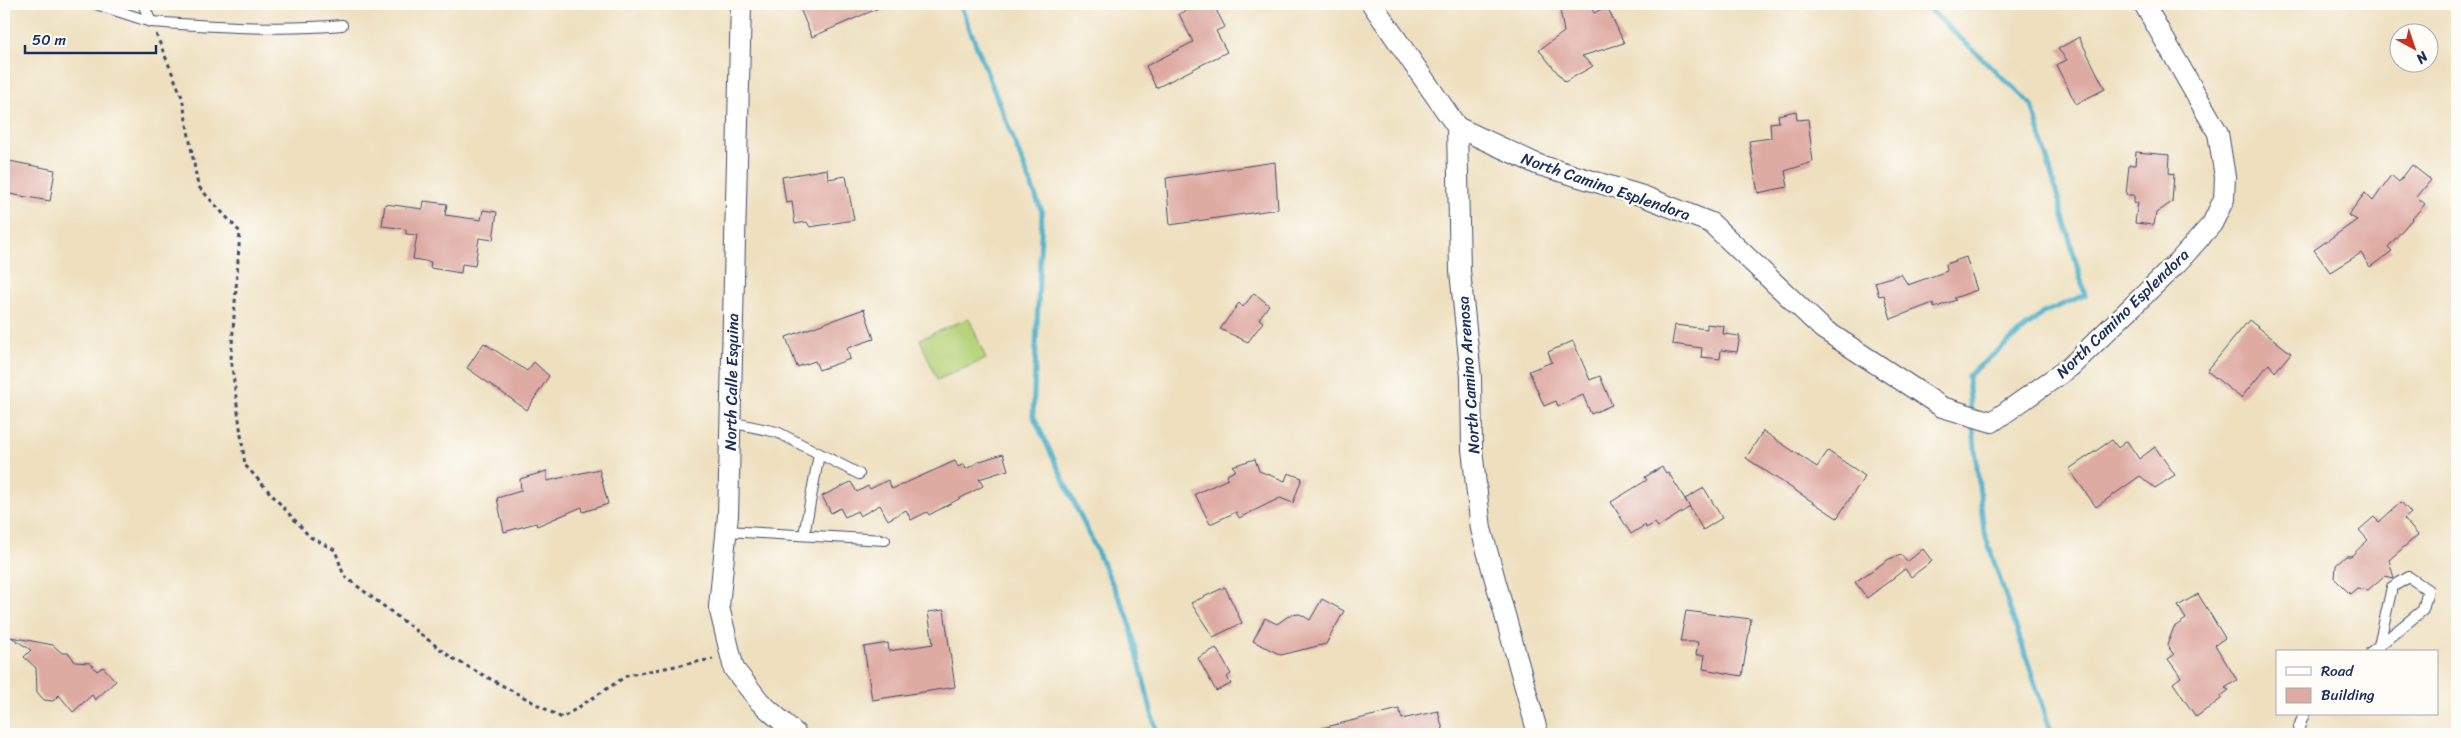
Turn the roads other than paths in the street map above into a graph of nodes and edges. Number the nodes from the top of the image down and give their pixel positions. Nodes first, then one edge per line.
1 (96, 4) edge
2 (143, 4) edge
3 (741, 4) edge
4 (1372, 4) edge
5 (2144, 4) edge
6 (151, 22) junction
7 (342, 25) dead end
8 (1457, 127) junction
9 (730, 422) junction
10 (819, 454) junction
11 (859, 474) dead end
12 (726, 531) junction
13 (804, 535) junction
14 (885, 540) dead end
15 (2375, 648) edge
16 (2303, 716) edge
17 (796, 734) edge
18 (1538, 734) edge
19 (2300, 734) edge

1 - 6 lane
2 - 6 lane
3 - 9 street, North Calle Esquina
4 - 8 street
5 - 8 street, North Camino Esplendora
6 - 7 lane
8 - 18 street, North Camino Arenosa
9 - 10 lane
9 - 12 street, North Calle Esquina
10 - 11 lane
10 - 13 lane
12 - 13 lane
12 - 17 street, North Calle Esquina
13 - 14 lane
15 - 15 lane
16 - 19 lane

